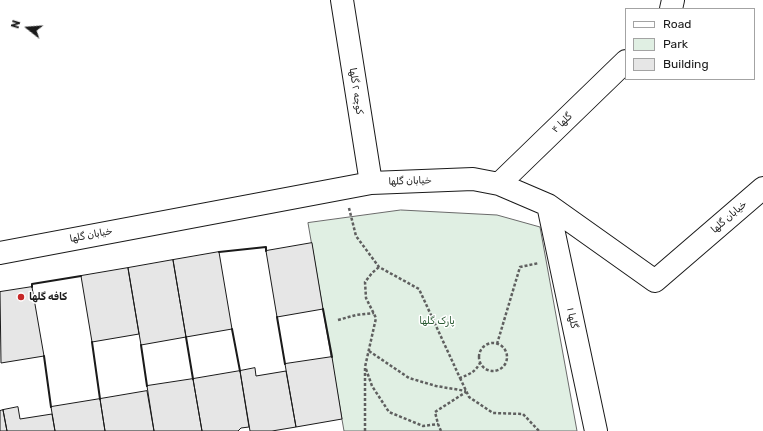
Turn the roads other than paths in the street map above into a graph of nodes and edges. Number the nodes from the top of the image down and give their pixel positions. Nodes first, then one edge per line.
1 (342, 0) edge
2 (625, 62) edge
3 (371, 183) junction
4 (498, 184) junction
5 (763, 188) edge
6 (548, 205) junction
7 (0, 253) edge
8 (596, 431) edge

1 - 3 street, کوچه ۲ گلها
2 - 4 street, ۴ گلها
3 - 4 street, خیابان گلها
3 - 7 street, خیابان گلها
4 - 6 street, خیابان گلها
5 - 6 street, خیابان گلها
6 - 8 street, ۱ گلها

